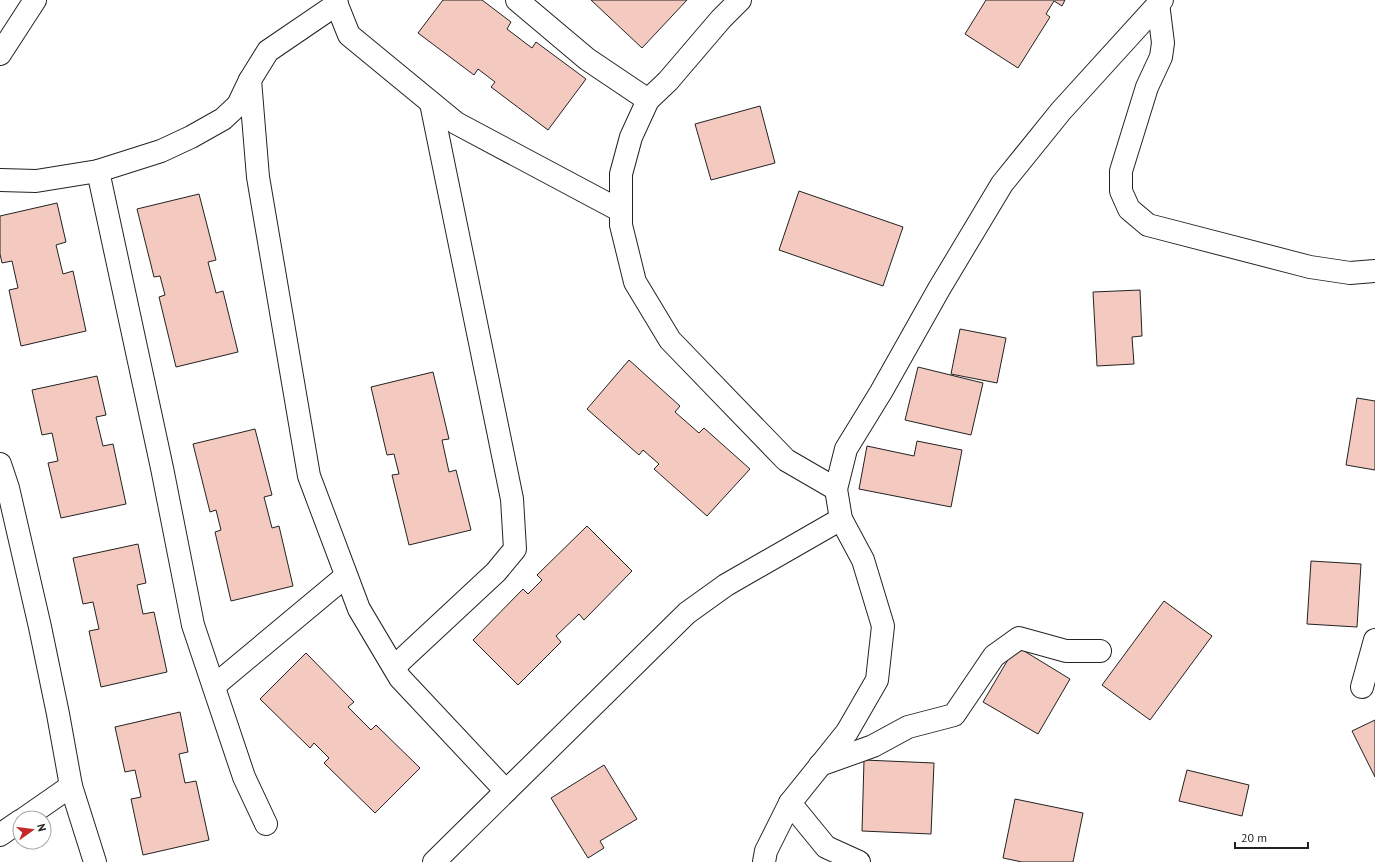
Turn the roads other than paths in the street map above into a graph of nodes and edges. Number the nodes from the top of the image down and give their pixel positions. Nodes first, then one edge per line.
1 (35, 0) edge
2 (517, 0) edge
3 (740, 0) edge
4 (336, 2) edge
5 (1160, 2) edge
6 (0, 54) edge
7 (250, 80) junction
8 (648, 100) junction
9 (431, 103) junction
10 (98, 171) junction
11 (0, 180) edge
12 (621, 212) junction
13 (1375, 271) edge
14 (0, 464) edge
15 (836, 489) junction
16 (841, 519) junction
17 (346, 576) junction
18 (1375, 640) edge
19 (1100, 651) dead end
20 (394, 668) junction
21 (214, 686) junction
22 (1362, 687) dead end
23 (820, 765) junction
24 (71, 786) junction
25 (506, 791) junction
26 (790, 803) junction
27 (36, 810) edge
28 (266, 824) dead end
29 (12, 827) edge
30 (0, 835) edge
31 (95, 862) edge
32 (434, 862) edge
33 (764, 862) edge
34 (859, 862) edge

1 - 6 street
2 - 8 street
3 - 8 street
4 - 7 street
4 - 9 street
5 - 13 street
5 - 15 street
7 - 10 street
7 - 17 street
8 - 12 street
9 - 12 street
9 - 20 street
10 - 11 street
10 - 21 street
12 - 15 street
14 - 24 street
15 - 16 street
16 - 23 street
16 - 25 street
17 - 20 street
17 - 21 street
18 - 22 street
19 - 23 street
20 - 25 street
21 - 28 street
23 - 26 street
24 - 27 street
24 - 31 street
25 - 32 street
26 - 33 street
26 - 34 street
29 - 30 street

